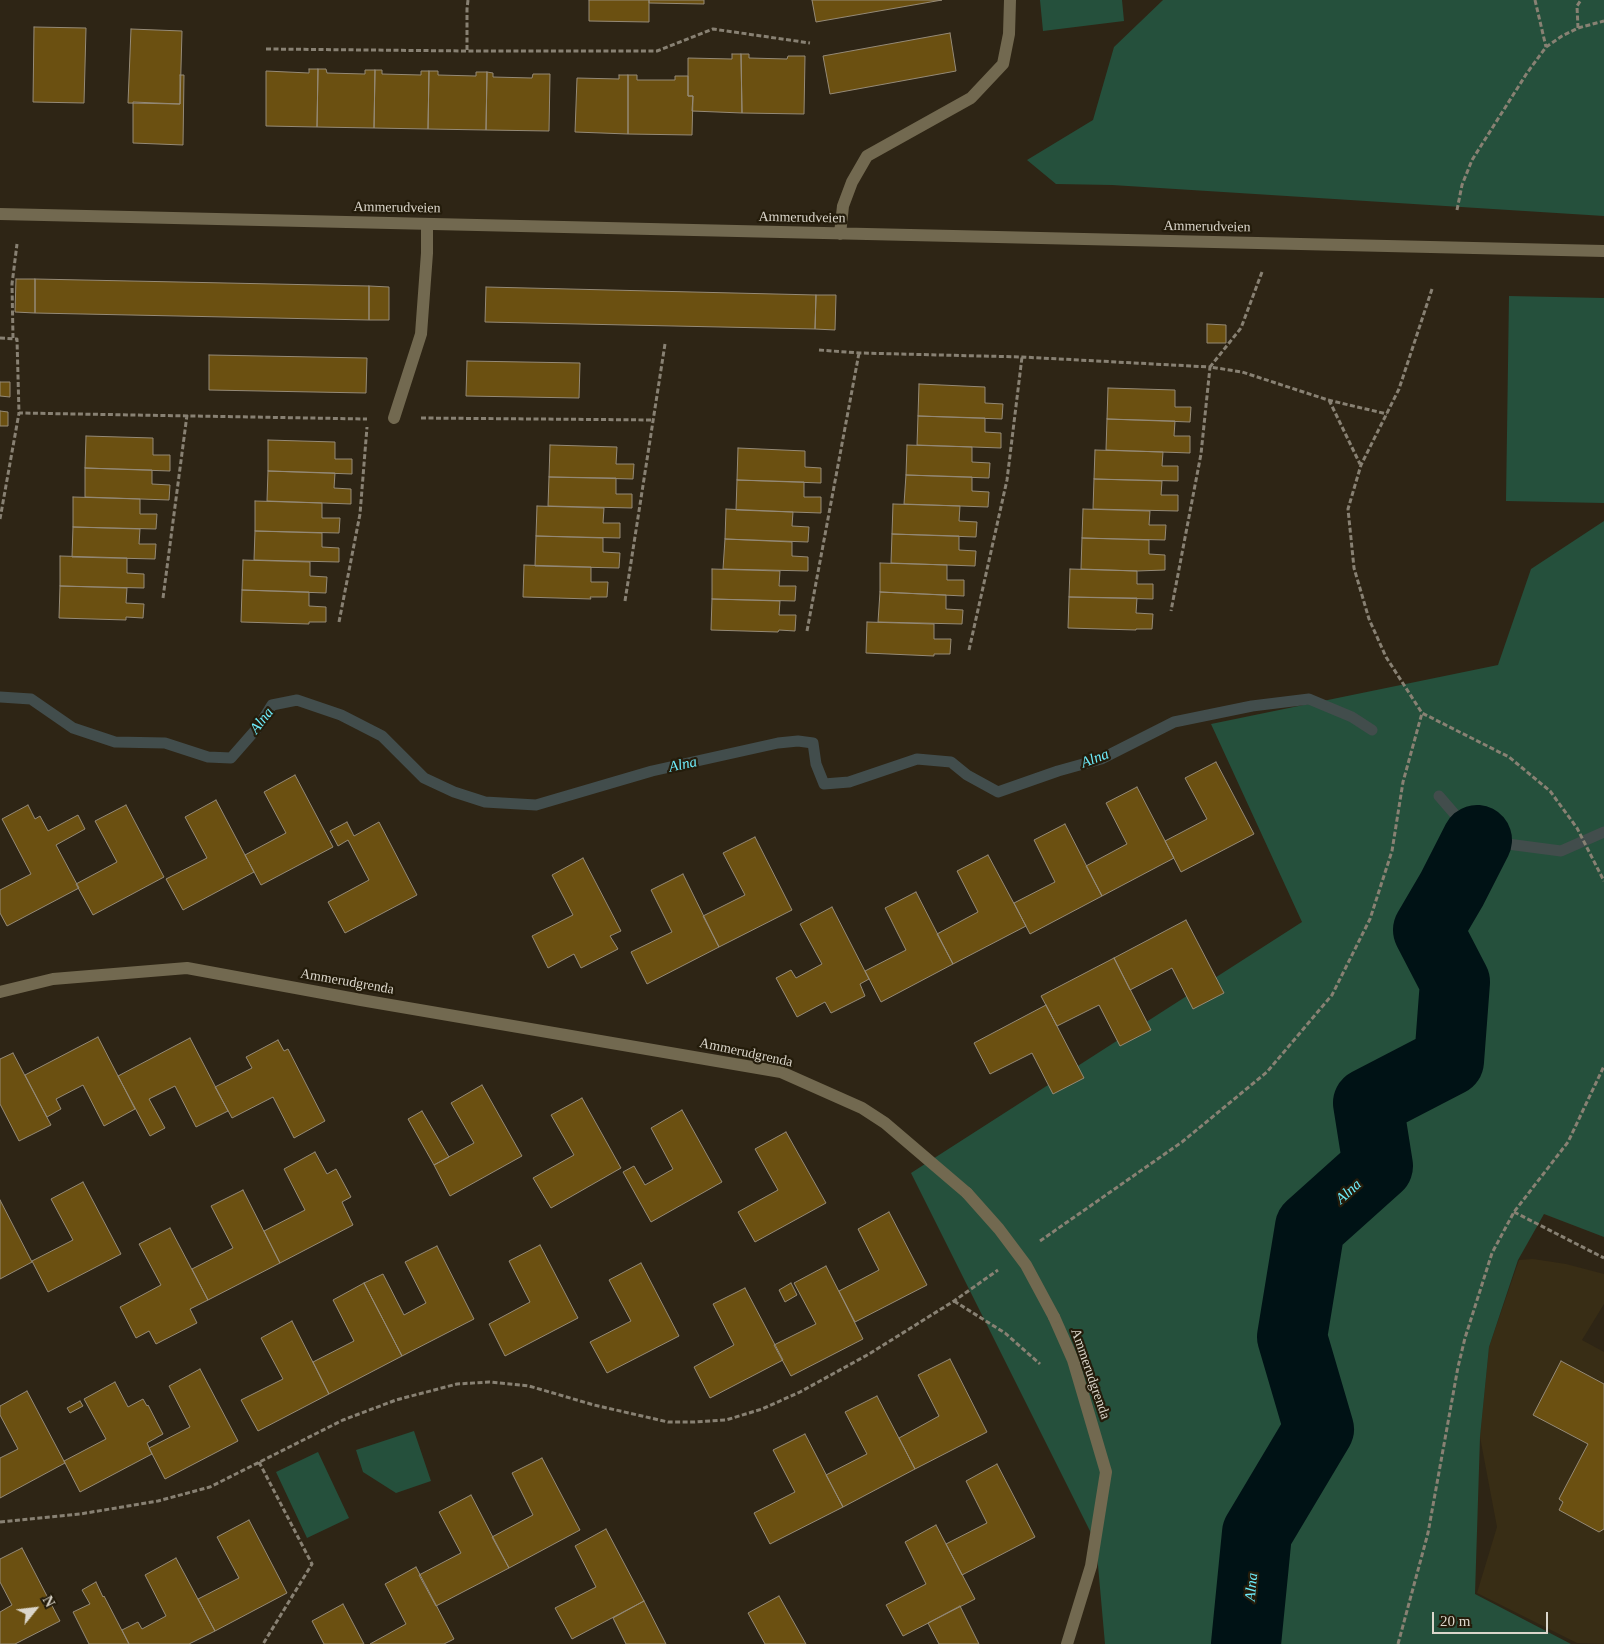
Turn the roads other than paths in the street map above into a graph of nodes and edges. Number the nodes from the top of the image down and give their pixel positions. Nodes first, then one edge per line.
1 (1010, 0) edge
2 (0, 214) edge
3 (427, 224) junction
4 (840, 234) junction
5 (1604, 251) edge
6 (394, 418) road end
7 (0, 992) edge
8 (1067, 1644) edge

1 - 4 street
2 - 3 street, Ammerudveien
3 - 4 street, Ammerudveien
3 - 6 street
4 - 5 street, Ammerudveien
7 - 8 street, Ammerudgrenda, bridge

